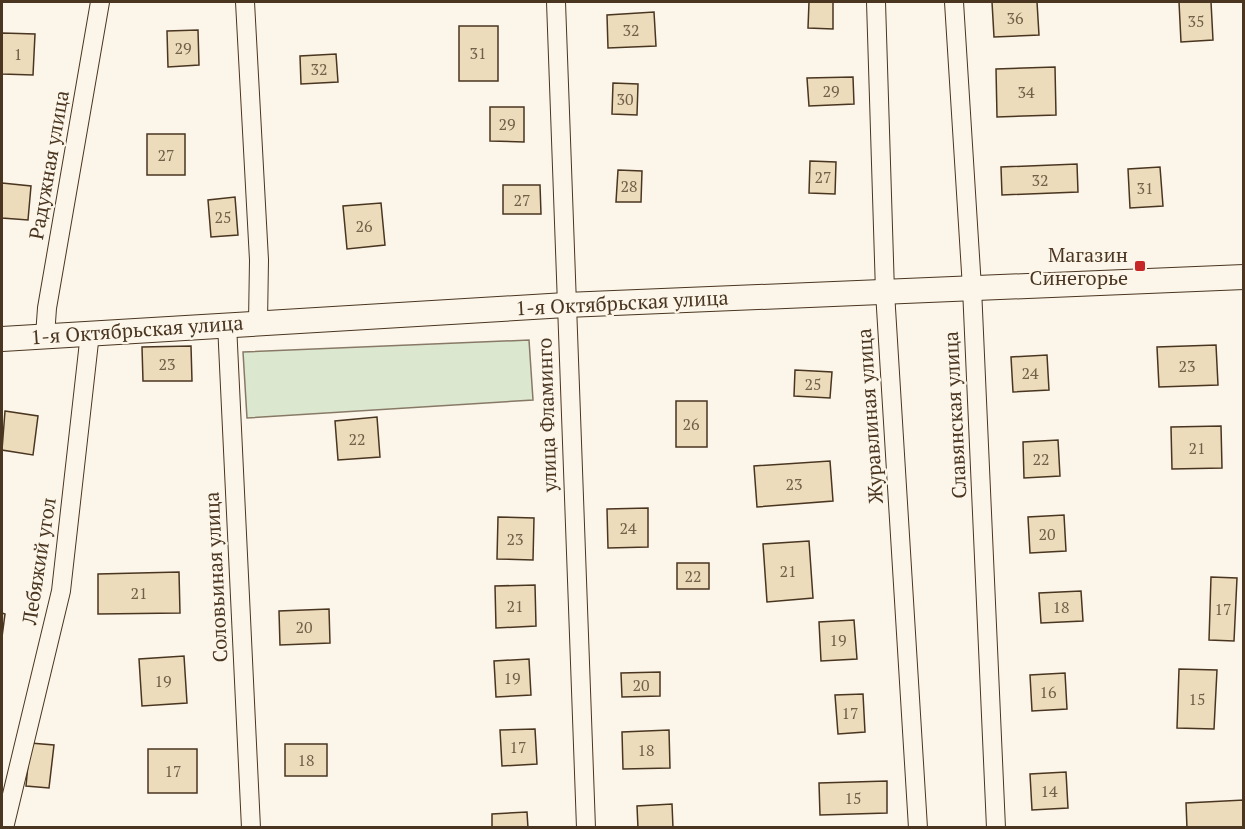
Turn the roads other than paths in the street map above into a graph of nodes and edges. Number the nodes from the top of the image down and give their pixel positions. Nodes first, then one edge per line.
1 (100, 2) edge
2 (245, 2) edge
3 (556, 2) edge
4 (876, 2) edge
5 (954, 2) edge
6 (1244, 277) edge
7 (972, 288) junction
8 (885, 292) junction
9 (566, 305) junction
10 (258, 322) junction
11 (227, 324) junction
12 (90, 333) junction
13 (45, 336) junction
14 (2, 339) edge
15 (4, 828) edge
16 (251, 828) edge
17 (586, 828) edge
18 (918, 828) edge
19 (996, 828) edge

1 - 13 street, Радужная улица
2 - 10 street
3 - 9 street, улица Фламинго
4 - 8 street, Журавлиная улица
5 - 7 street, Славянская улица
6 - 7 street, 1-я Октябрьская улица
7 - 8 street, 1-я Октябрьская улица
7 - 19 street, Славянская улица
8 - 9 street, 1-я Октябрьская улица
8 - 18 street, Журавлиная улица
9 - 10 street, 1-я Октябрьская улица
9 - 17 street, улица Фламинго
10 - 11 street, 1-я Октябрьская улица
11 - 12 street, 1-я Октябрьская улица
11 - 16 street, Соловьиная улица
12 - 13 street, 1-я Октябрьская улица
12 - 15 street, Лебяжий угол
13 - 14 street, 1-я Октябрьская улица

